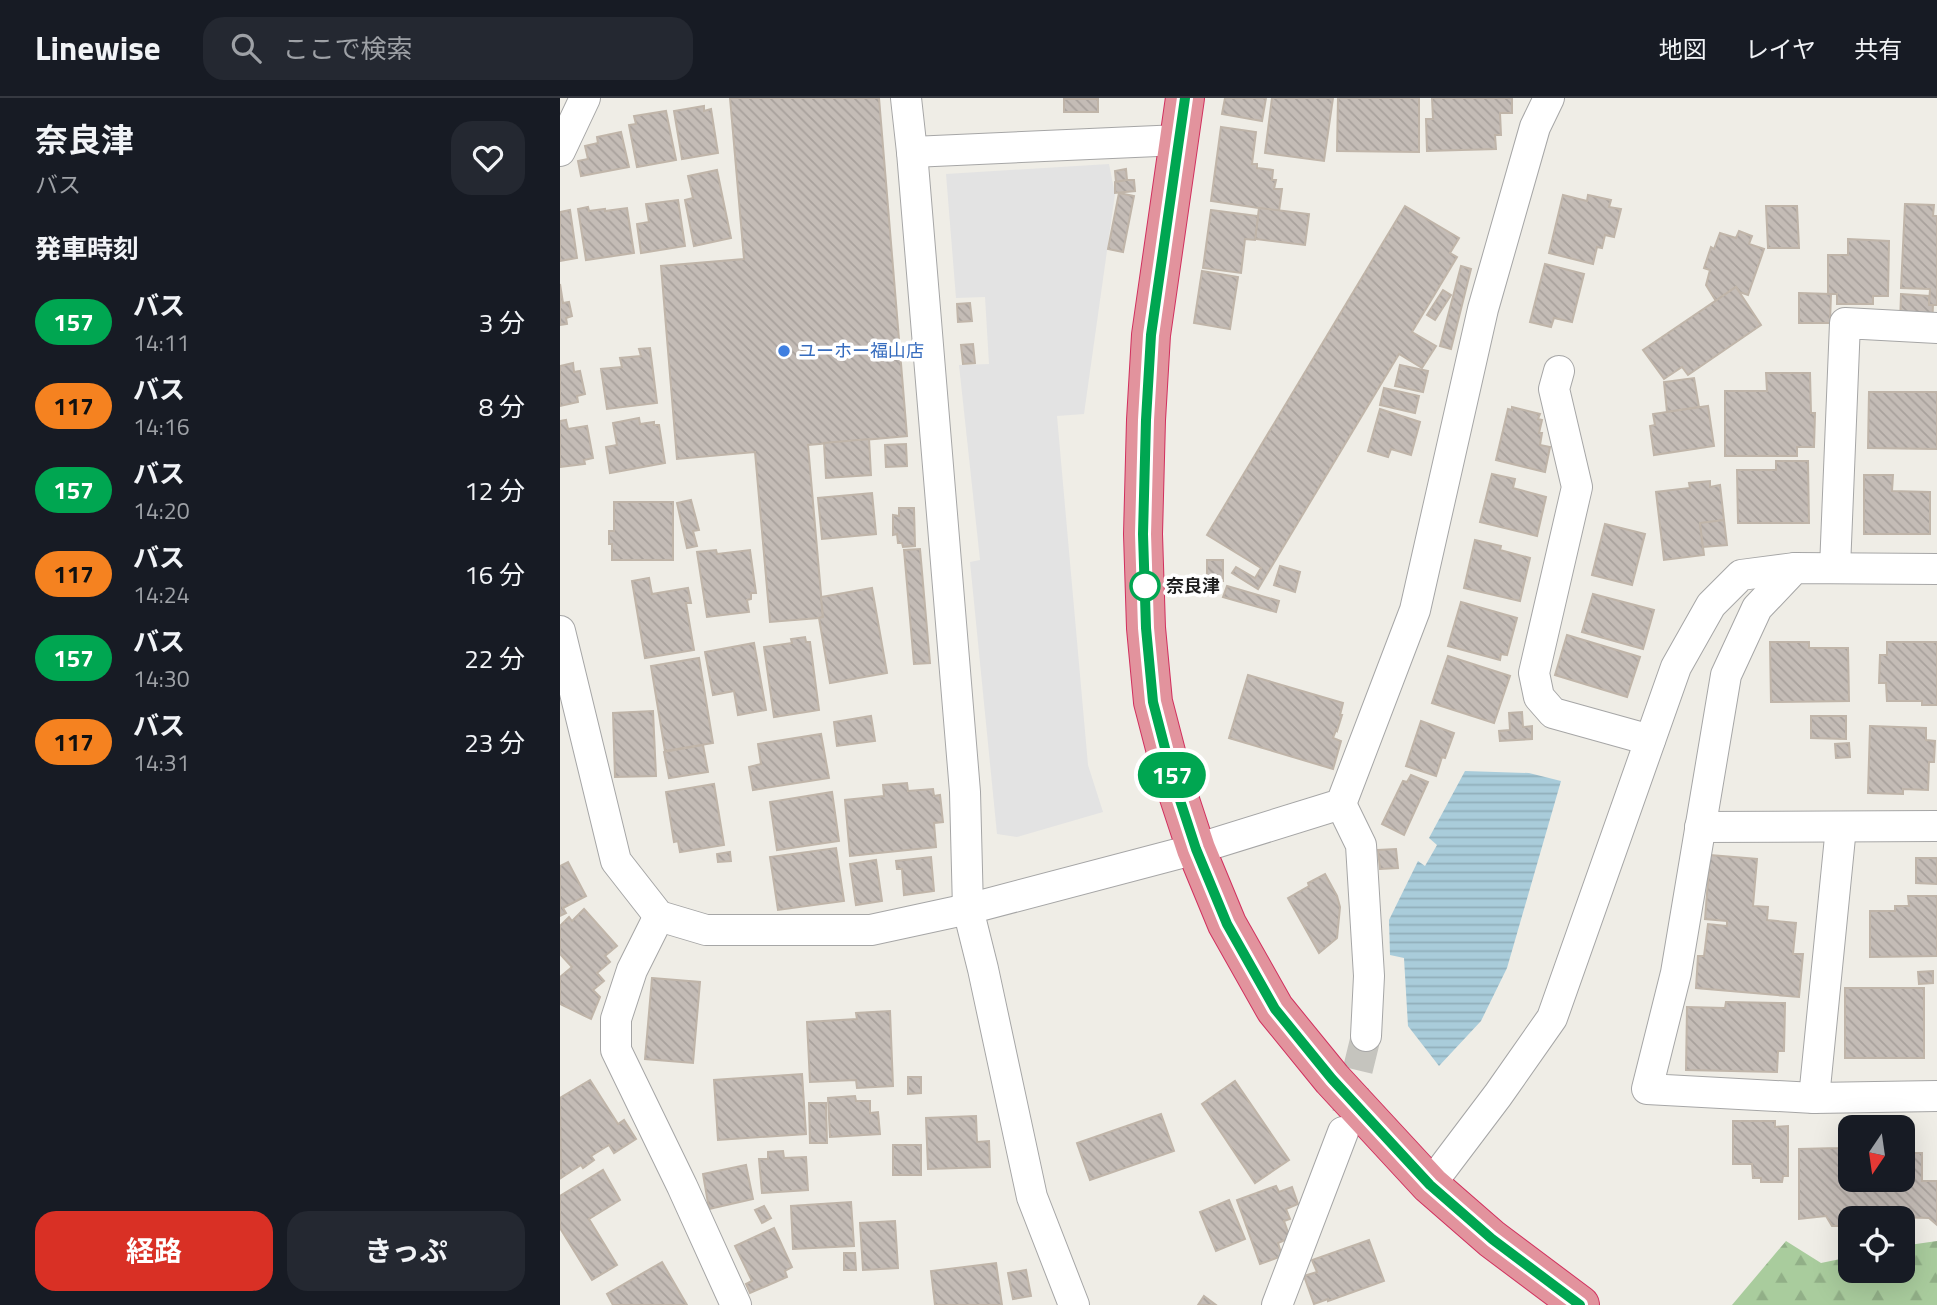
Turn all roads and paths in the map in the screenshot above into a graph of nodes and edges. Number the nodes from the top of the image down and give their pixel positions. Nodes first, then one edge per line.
1 (585, 98) edge
2 (906, 98) edge
3 (1185, 98) edge
4 (1549, 98) edge
5 (1180, 140) junction
6 (560, 151) edge
7 (912, 152) junction
8 (1937, 328) edge
9 (1559, 370) dead end
10 (1795, 568) junction
11 (1835, 568) junction
12 (1937, 569) edge
13 (560, 631) edge
14 (1650, 740) junction
15 (1341, 804) junction
16 (1937, 826) edge
17 (1700, 827) junction
18 (1841, 827) junction
19 (1196, 849) junction
20 (968, 909) junction
21 (659, 916) junction
22 (1366, 1036) tunnel mouth
23 (1937, 1096) edge
24 (1814, 1098) junction
25 (1342, 1132) tunnel mouth
26 (1430, 1185) junction
27 (736, 1305) edge
28 (1074, 1305) edge
29 (1277, 1305) edge
30 (1580, 1305) edge

1 - 6 street
2 - 7 street
3 - 5 highway
4 - 15 street
5 - 7 street
5 - 19 highway
7 - 20 street
8 - 11 street
9 - 14 street
10 - 11 street
10 - 14 street
10 - 17 street
11 - 12 street
13 - 21 street
14 - 26 street
15 - 19 street
15 - 22 street
16 - 18 street
17 - 18 street
17 - 24 street
18 - 24 street
19 - 20 street
19 - 26 highway
20 - 21 street
20 - 28 street
21 - 27 street
23 - 24 street
25 - 29 street
26 - 30 highway

